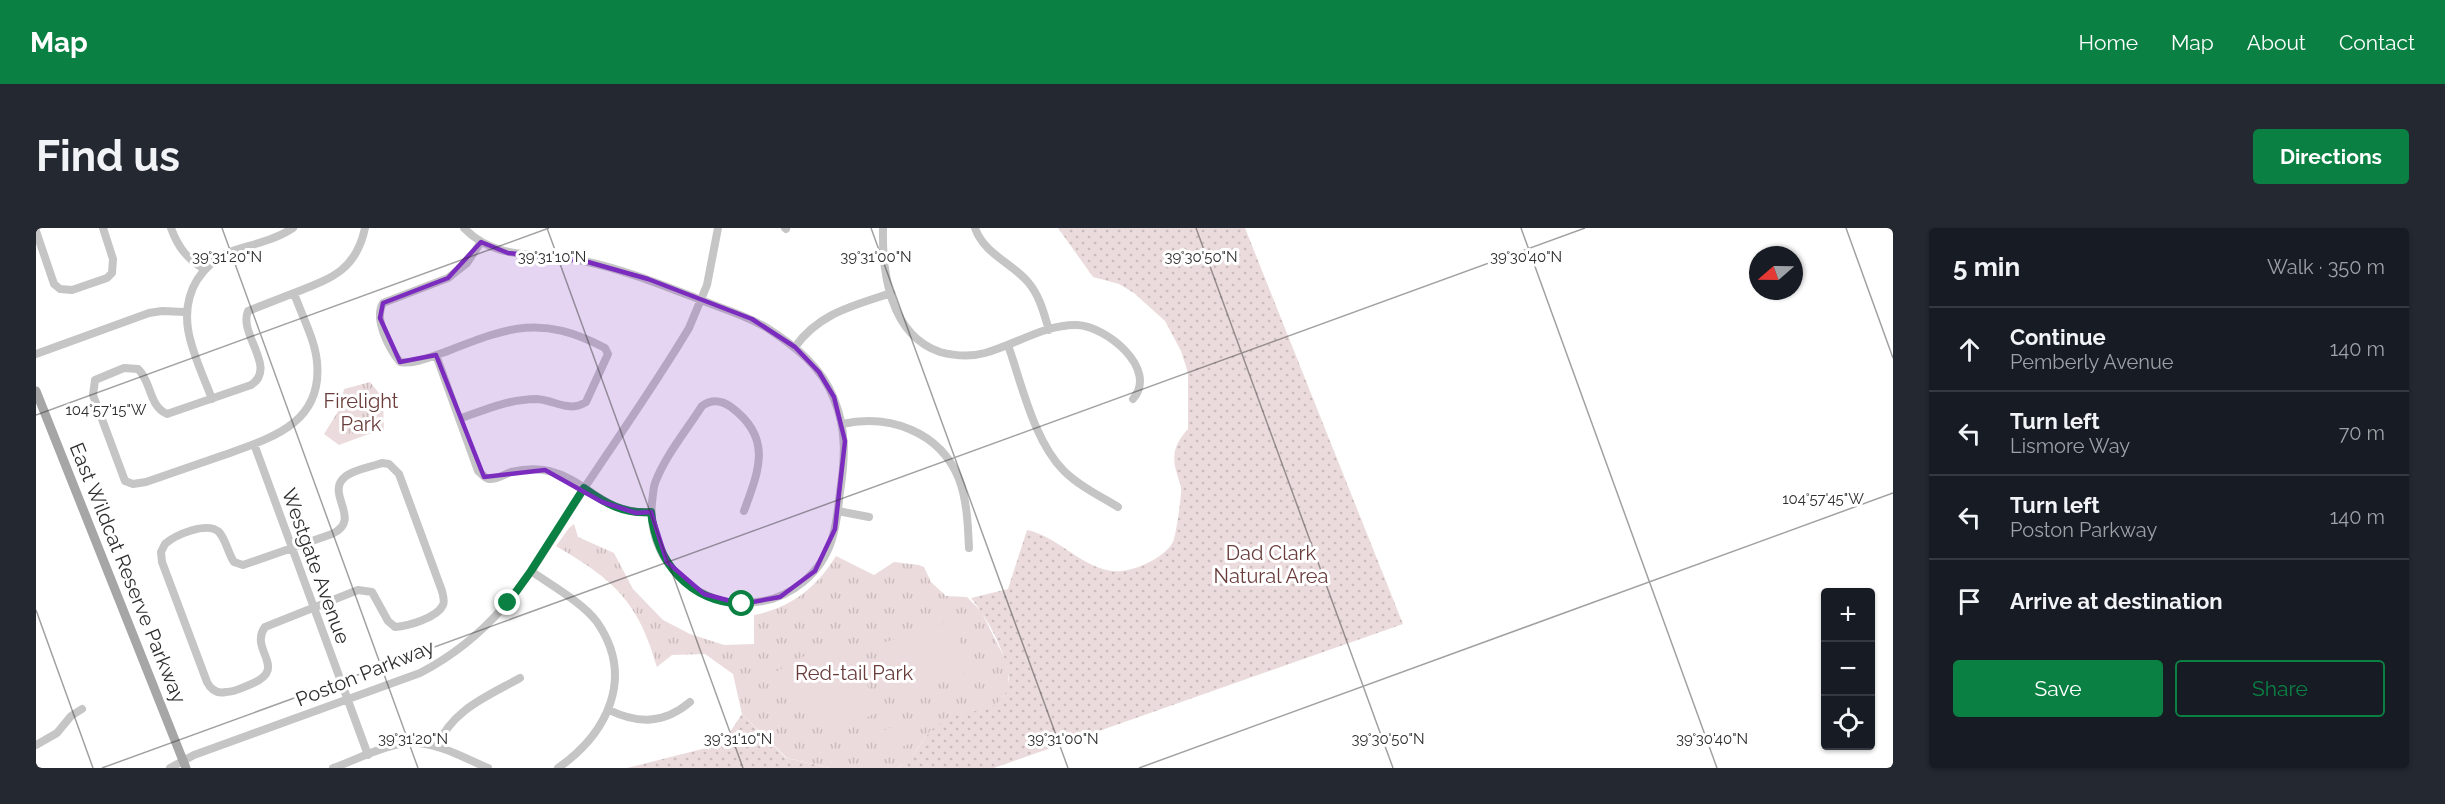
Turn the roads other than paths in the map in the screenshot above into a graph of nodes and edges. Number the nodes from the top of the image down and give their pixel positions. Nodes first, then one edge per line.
1 (171, 228) edge
2 (292, 228) edge
3 (364, 228) edge
4 (464, 228) edge
5 (717, 228) edge
6 (883, 228) edge
7 (975, 228) edge
8 (106, 229) edge
9 (36, 231) edge
10 (481, 242) junction
11 (204, 269) junction
12 (294, 293) junction
13 (891, 293) junction
14 (701, 300) junction
15 (185, 312) junction
16 (1049, 330) junction
17 (1008, 345) junction
18 (795, 347) junction
19 (36, 354) edge
20 (436, 355) junction
21 (36, 391) edge
22 (212, 399) junction
23 (1133, 399) dead end
24 (459, 419) junction
25 (842, 424) junction
26 (254, 444) junction
27 (584, 488) junction
28 (1118, 507) dead end
29 (744, 511) dead end
30 (838, 511) junction
31 (651, 512) junction
32 (869, 517) dead end
33 (292, 548) junction
34 (969, 548) dead end
35 (531, 571) junction
36 (313, 607) junction
37 (520, 678) dead end
38 (349, 699) junction
39 (690, 702) dead end
40 (82, 709) dead end
41 (609, 710) junction
42 (36, 745) edge
43 (437, 747) junction
44 (368, 755) junction
45 (184, 764) edge
46 (170, 768) edge
47 (333, 768) edge
48 (488, 768) edge
49 (558, 768) edge

1 - 11 street
2 - 11 street
3 - 12 street
4 - 10 street
5 - 14 street, Poston Parkway
6 - 13 street
7 - 16 street
8 - 9 street
10 - 14 street
10 - 20 street
11 - 15 street
12 - 22 street
12 - 26 street
13 - 17 street
13 - 18 street
14 - 18 street
14 - 27 street, Poston Parkway
15 - 19 street
15 - 22 street
16 - 17 street
16 - 23 street
17 - 28 street
18 - 25 street
20 - 24 street
20 - 24 street
21 - 45 main road, East Wildcat Reserve Parkway
22 - 26 street
24 - 27 street
25 - 30 street
25 - 34 street
26 - 33 street, Westgate Avenue
27 - 31 street
27 - 35 street, Poston Parkway
29 - 31 street
30 - 31 street
30 - 32 street
33 - 36 street, Westgate Avenue
33 - 36 street
33 - 36 street
35 - 38 street, Poston Parkway
35 - 41 street
36 - 38 street, Westgate Avenue
37 - 43 street
38 - 44 street, Westgate Avenue
38 - 45 street, Poston Parkway
39 - 41 street
40 - 42 street
41 - 49 street
43 - 44 street
43 - 48 street
44 - 47 street
45 - 46 street, Poston Parkway

